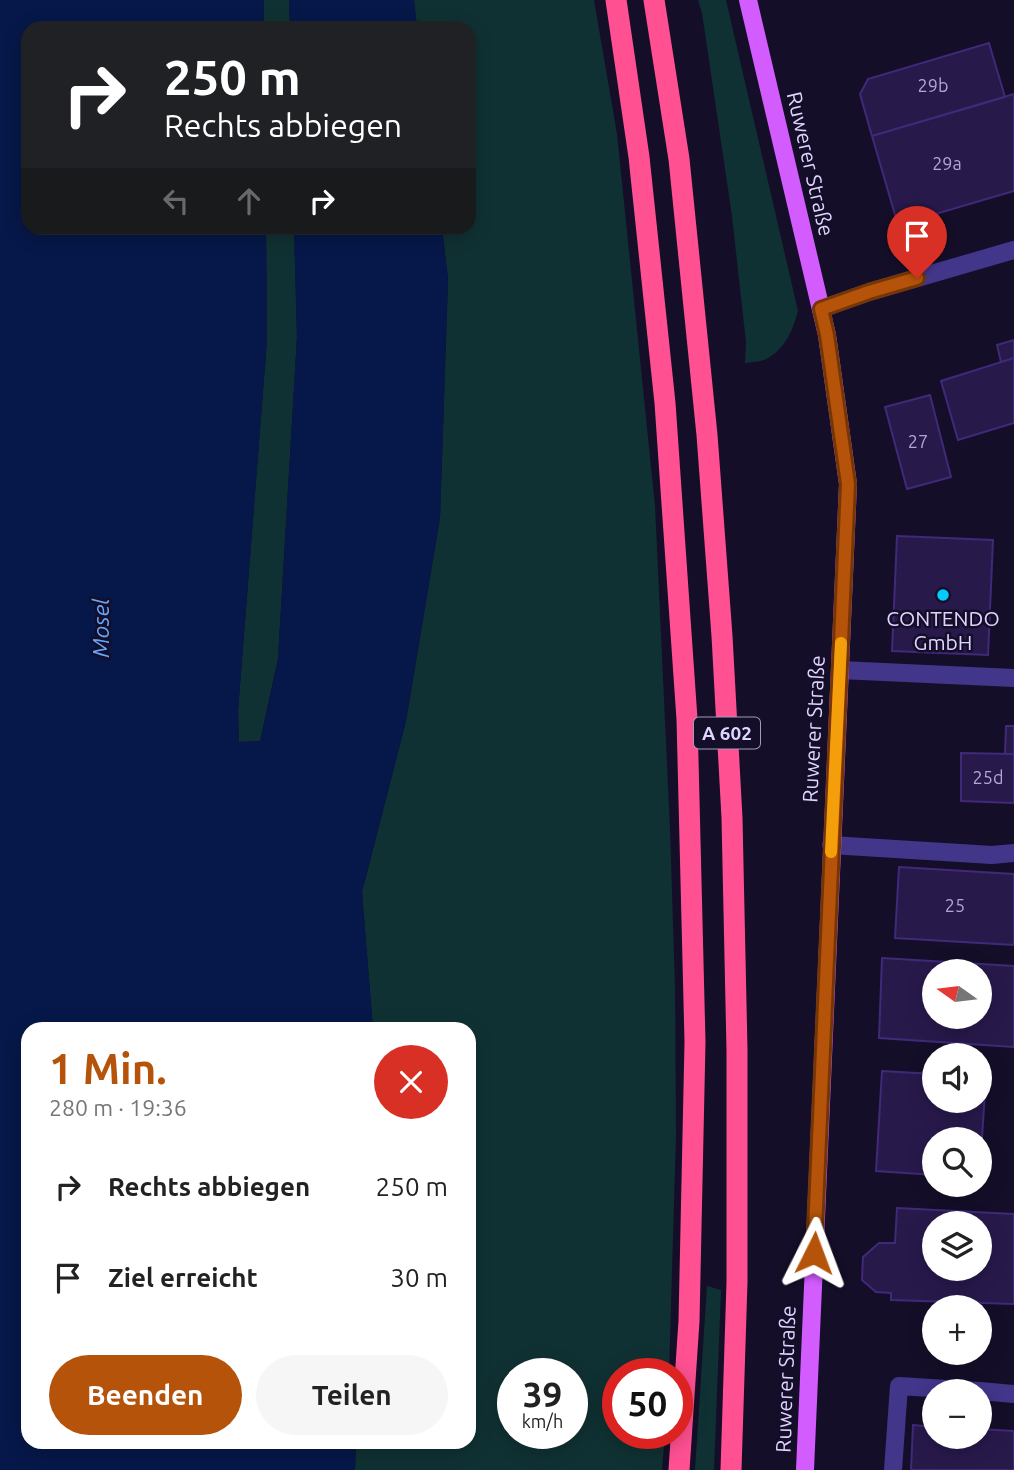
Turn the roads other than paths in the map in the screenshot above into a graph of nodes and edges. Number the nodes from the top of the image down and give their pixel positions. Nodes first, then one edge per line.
1 (617, 0) edge
2 (654, 0) edge
3 (748, 0) edge
4 (1014, 250) edge
5 (821, 309) junction
6 (840, 670) junction
7 (1014, 678) edge
8 (831, 845) junction
9 (1014, 853) edge
10 (922, 1387) edge
11 (992, 1392) edge
12 (1014, 1394) edge
13 (679, 1470) edge
14 (731, 1470) edge
15 (805, 1470) edge
16 (893, 1470) edge

1 - 13 highway, A 602
2 - 14 highway, A 602
3 - 5 main road, Ruwerer Straße
4 - 5 lane
5 - 6 main road, Ruwerer Straße
6 - 7 lane
6 - 8 main road, Ruwerer Straße
8 - 9 lane
8 - 15 main road, Ruwerer Straße
10 - 16 lane
11 - 12 lane

